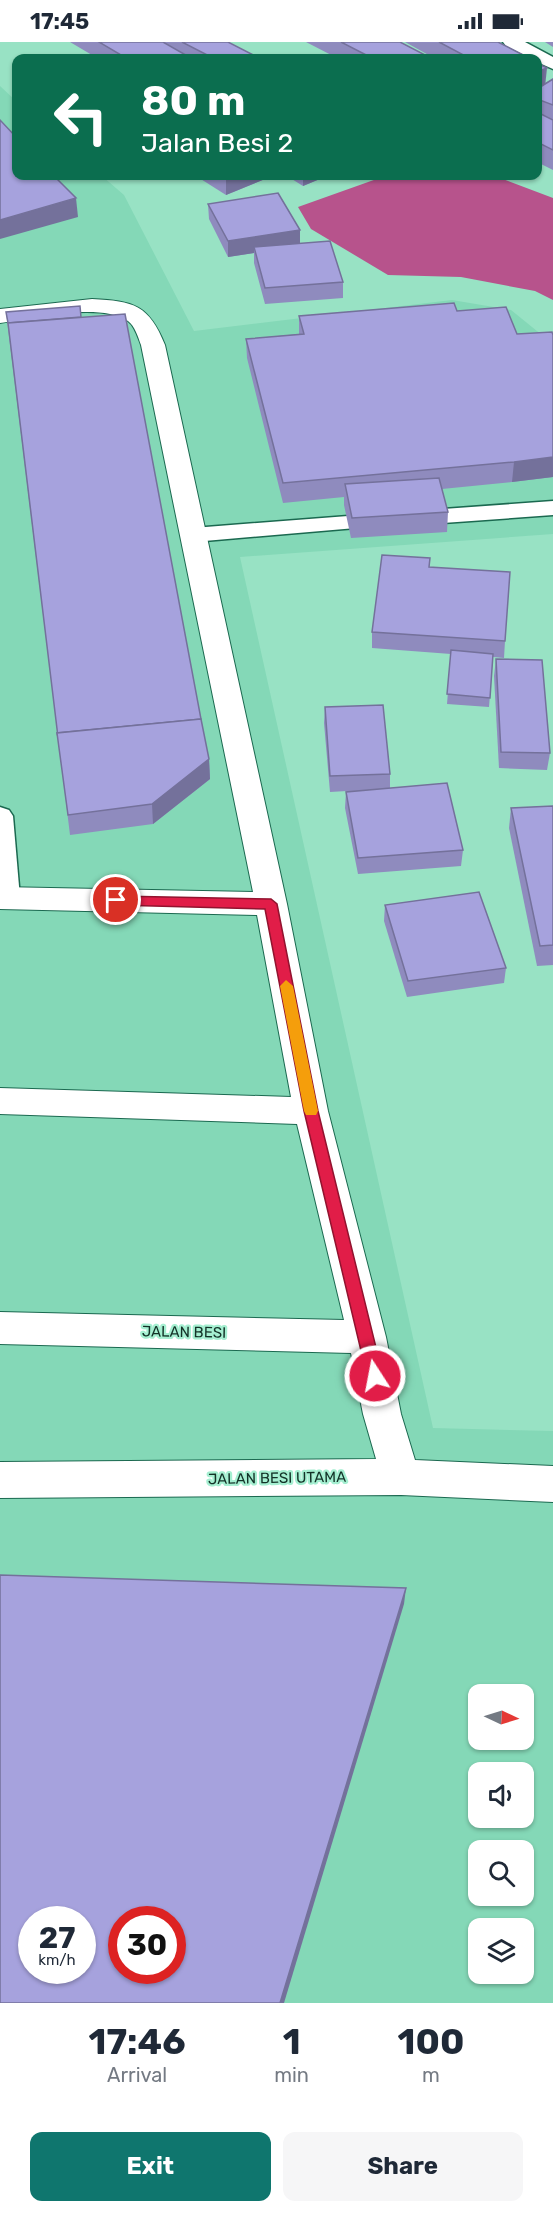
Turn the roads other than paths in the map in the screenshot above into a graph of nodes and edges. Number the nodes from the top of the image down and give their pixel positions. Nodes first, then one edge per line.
1 (512, 42) edge
2 (534, 54) edge
3 (0, 316) edge
4 (553, 508) edge
5 (443, 516) edge
6 (348, 523) edge
7 (193, 535) junction
8 (0, 816) edge
9 (3, 898) edge
10 (271, 904) junction
11 (0, 1101) edge
12 (311, 1111) junction
13 (0, 1328) edge
14 (367, 1337) junction
15 (401, 1476) junction
16 (0, 1480) edge
17 (553, 1484) edge

1 - 2 lane
3 - 7 street
4 - 5 lane
6 - 7 lane
7 - 10 street
8 - 9 lane
9 - 10 street
10 - 12 street
11 - 12 street
12 - 14 street
13 - 14 street, JALAN BESI
14 - 15 street
15 - 16 street, JALAN BESI UTAMA
15 - 17 street, JALAN BESI UTAMA

